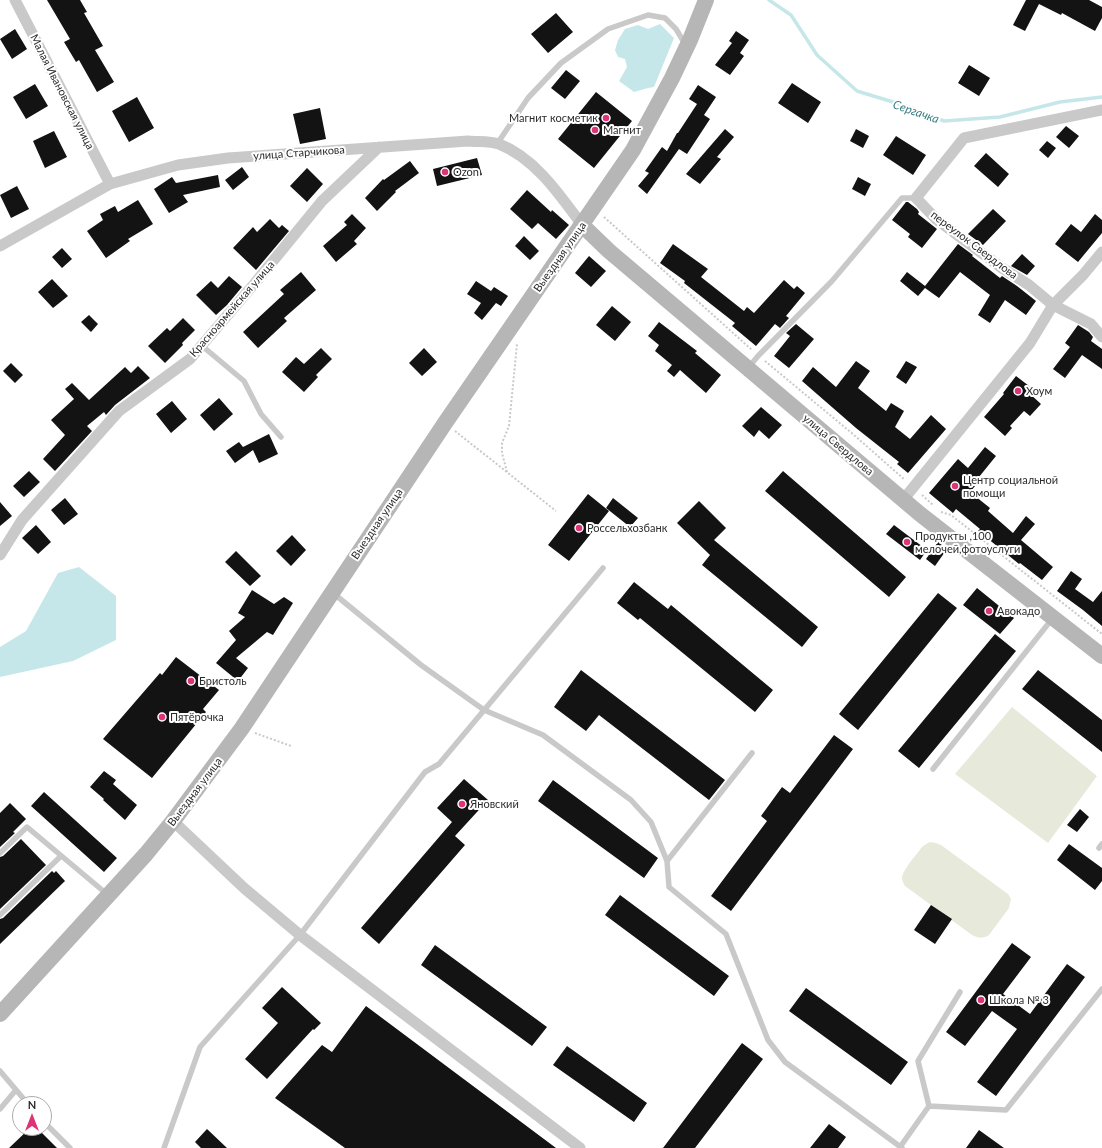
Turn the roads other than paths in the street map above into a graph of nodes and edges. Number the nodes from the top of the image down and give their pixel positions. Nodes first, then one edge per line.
1 (15, 0) edge
2 (706, 0) edge
3 (687, 47) junction
4 (1102, 110) edge
5 (497, 144) junction
6 (379, 147) junction
7 (110, 184) junction
8 (916, 198) junction
9 (582, 225) junction
10 (0, 246) edge
11 (1102, 252) edge
12 (1053, 305) junction
13 (1102, 338) edge
14 (202, 345) junction
15 (748, 369) junction
16 (281, 437) dead end
17 (908, 494) junction
18 (0, 555) edge
19 (603, 568) dead end
20 (332, 592) junction
21 (1053, 617) junction
22 (1102, 656) edge
23 (484, 710) junction
24 (752, 753) dead end
25 (933, 769) dead end
26 (173, 822) junction
27 (0, 853) edge
28 (61, 856) junction
29 (667, 861) junction
30 (108, 896) junction
31 (0, 915) edge
32 (300, 935) junction
33 (1102, 989) edge
34 (960, 992) dead end
35 (0, 1014) edge
36 (0, 1071) edge
37 (16, 1090) junction
38 (21, 1096) edge
39 (928, 1106) junction
40 (0, 1109) edge
41 (52, 1130) edge
42 (901, 1147) edge
43 (70, 1148) edge
44 (164, 1148) edge
45 (580, 1148) edge

1 - 7 street, Малая Ивановская улица
2 - 3 street, Выездная улица
3 - 5 lane
3 - 9 street, Выездная улица
4 - 8 street
5 - 6 street, улица Старчикова
5 - 9 street, улица Старчикова
6 - 7 street, улица Старчикова
6 - 14 street, Красноармейская улица
7 - 10 street, улица Старчикова
8 - 12 street, переулок Свердлова
8 - 15 lane
9 - 15 street, улица Свердлова
9 - 20 street, Выездная улица
11 - 12 street
12 - 13 street, переулок Свердлова
12 - 17 street
14 - 16 lane
14 - 18 street, Красноармейская улица
15 - 17 street, улица Свердлова
17 - 21 street, улица Свердлова
19 - 23 lane
20 - 23 lane
20 - 26 street, Выездная улица
21 - 22 street, улица Свердлова
21 - 25 lane
23 - 29 lane
23 - 32 lane
24 - 29 lane
26 - 30 street, Выездная улица
26 - 32 street
27 - 28 lane
28 - 30 lane
28 - 31 lane
29 - 42 lane
30 - 35 street, Выездная улица
32 - 44 lane
32 - 45 street
33 - 39 lane
34 - 39 lane
36 - 37 lane
37 - 38 lane
37 - 40 lane
39 - 42 lane
41 - 43 lane

